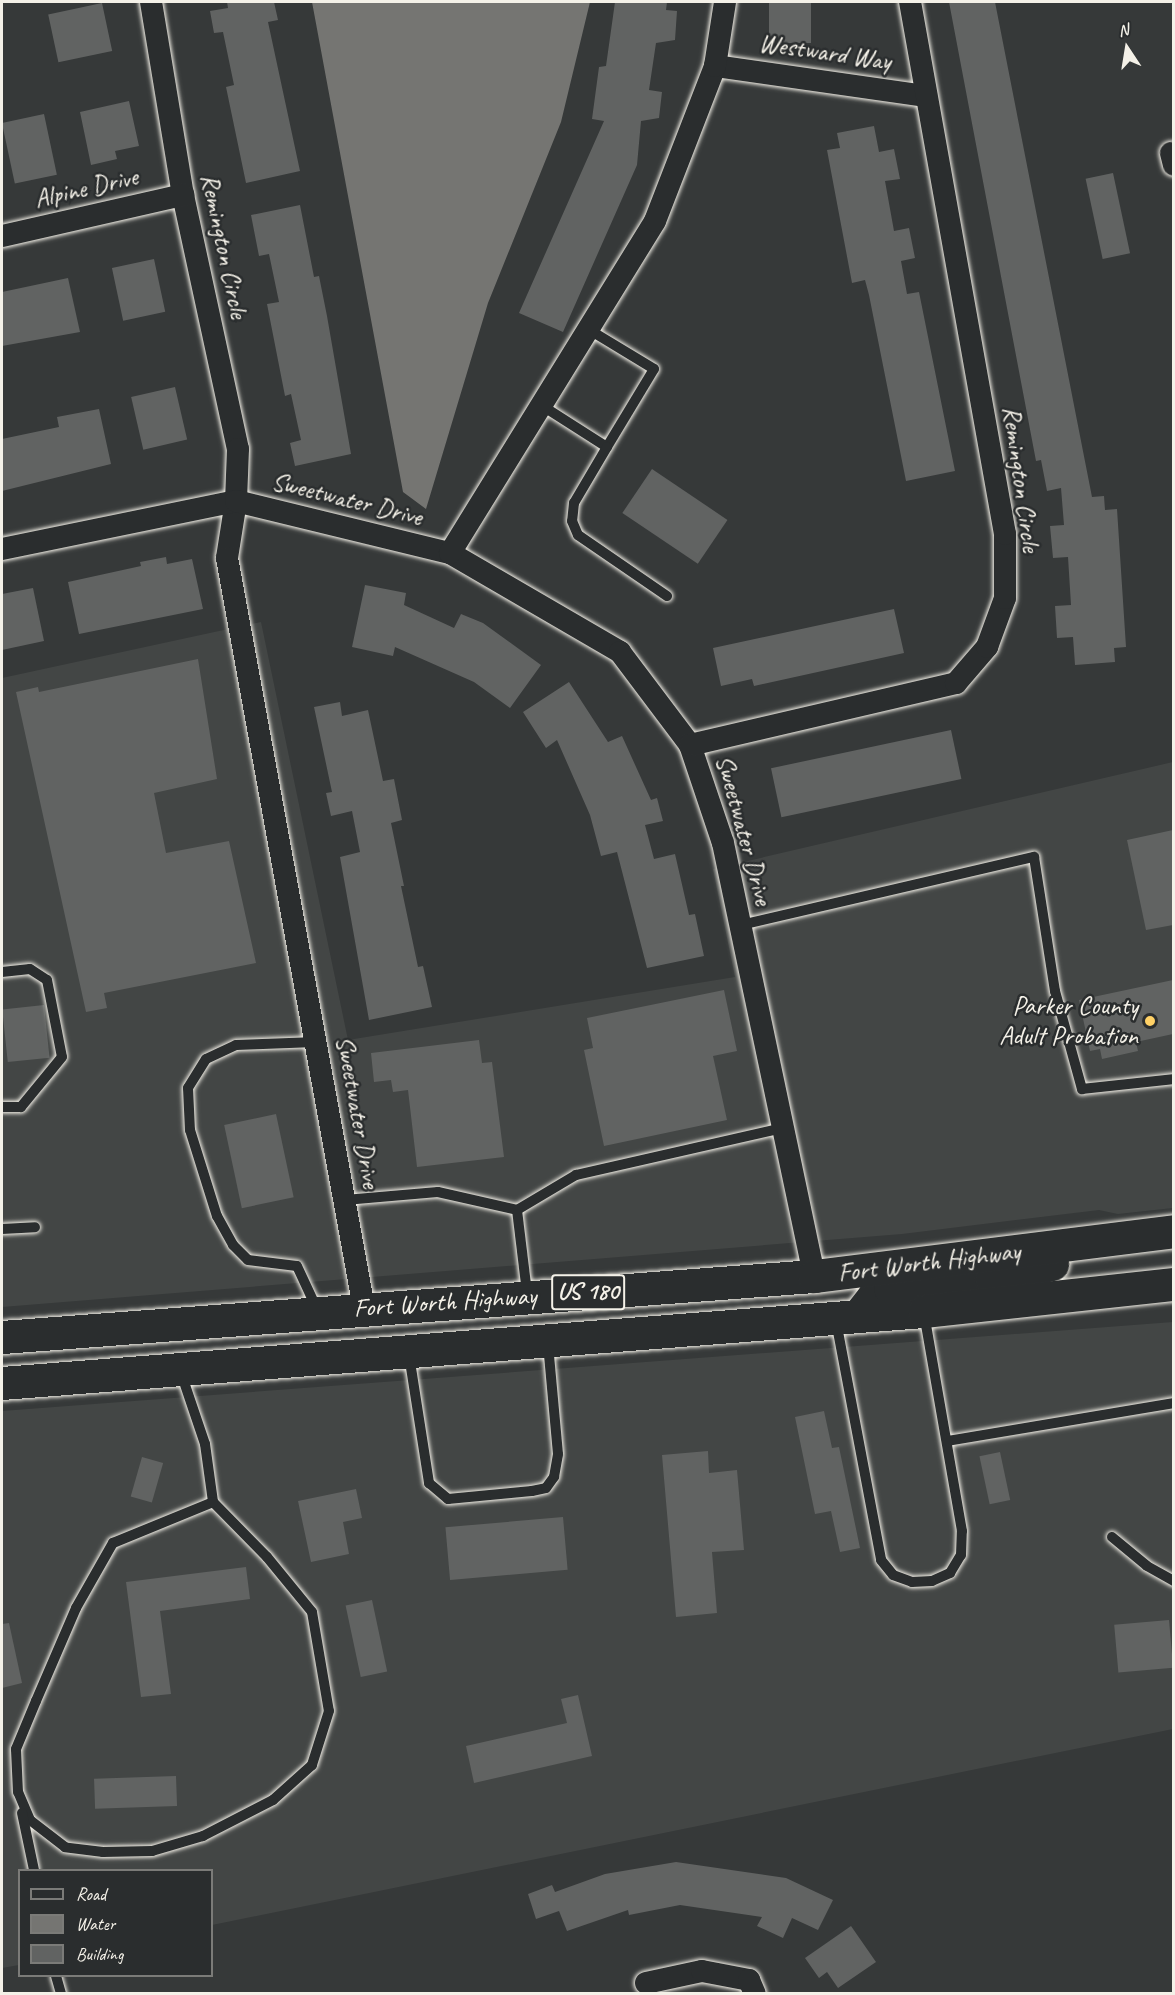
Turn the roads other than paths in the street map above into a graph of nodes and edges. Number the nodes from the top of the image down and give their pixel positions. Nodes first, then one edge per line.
1 (151, 2) edge
2 (725, 2) edge
3 (910, 2) edge
4 (715, 66) junction
5 (926, 96) junction
6 (183, 195) junction
7 (2, 236) edge
8 (588, 329) junction
9 (541, 405) junction
10 (608, 447) junction
11 (236, 501) junction
12 (2, 549) edge
13 (450, 553) junction
14 (667, 596) dead end
15 (690, 744) junction
16 (741, 925) junction
17 (2, 972) edge
18 (316, 1042) junction
19 (1173, 1078) edge
20 (2, 1107) edge
21 (783, 1128) junction
22 (345, 1200) junction
23 (517, 1210) junction
24 (35, 1227) dead end
25 (2, 1229) edge
26 (1173, 1231) edge
27 (1095, 1241) junction
28 (814, 1276) junction
29 (1173, 1284) edge
30 (527, 1296) junction
31 (364, 1308) junction
32 (924, 1311) junction
33 (318, 1312) junction
34 (847, 1317) junction
35 (175, 1326) junction
36 (2, 1337) edge
37 (597, 1337) junction
38 (547, 1341) junction
39 (409, 1352) junction
40 (180, 1369) junction
41 (2, 1383) edge
42 (1173, 1403) edge
43 (947, 1441) junction
44 (213, 1502) junction
45 (1112, 1537) dead end
46 (1173, 1581) edge
47 (18, 1792) junction
48 (34, 1869) edge
49 (56, 1977) edge
50 (646, 1983) dead end
51 (61, 1994) edge
52 (755, 1994) edge

1 - 6 street, Remington Circle
2 - 4 street
3 - 5 street, Remington Circle
4 - 5 street, Westward Way
4 - 8 street
5 - 15 street, Remington Circle
6 - 7 street, Alpine Drive
6 - 11 street, Remington Circle
8 - 9 street
8 - 10 lane
9 - 10 lane
9 - 13 street
10 - 14 lane
11 - 12 street, Sweetwater Drive
11 - 13 street, Sweetwater Drive
11 - 18 street, Sweetwater Drive
13 - 15 street, Sweetwater Drive
15 - 16 street, Sweetwater Drive
16 - 19 lane
16 - 21 street, Sweetwater Drive
17 - 20 lane
18 - 22 street, Sweetwater Drive
18 - 33 lane
21 - 23 lane
21 - 28 street, Sweetwater Drive
22 - 23 lane
22 - 31 street, Sweetwater Drive
23 - 30 lane
24 - 25 lane
26 - 27 main road, Fort Worth Highway / US 180
27 - 28 main road, Fort Worth Highway / US 180
27 - 34 main road
28 - 30 main road, Fort Worth Highway / US 180
28 - 37 main road
29 - 32 main road, Fort Worth Highway / US 180
30 - 31 main road, Fort Worth Highway / US 180
31 - 33 main road, Fort Worth Highway / US 180
32 - 34 main road, Fort Worth Highway / US 180
32 - 43 lane
33 - 35 main road, Fort Worth Highway / US 180
34 - 37 main road, Fort Worth Highway / US 180
34 - 43 lane
35 - 36 main road, Fort Worth Highway / US 180
35 - 40 main road
37 - 38 main road, Fort Worth Highway / US 180
38 - 39 main road, Fort Worth Highway / US 180
38 - 39 lane
39 - 40 main road, Fort Worth Highway / US 180
40 - 41 main road, Fort Worth Highway / US 180
40 - 44 lane
42 - 43 lane
44 - 47 lane
44 - 47 lane
45 - 46 lane
47 - 48 lane
49 - 51 lane
50 - 52 street

